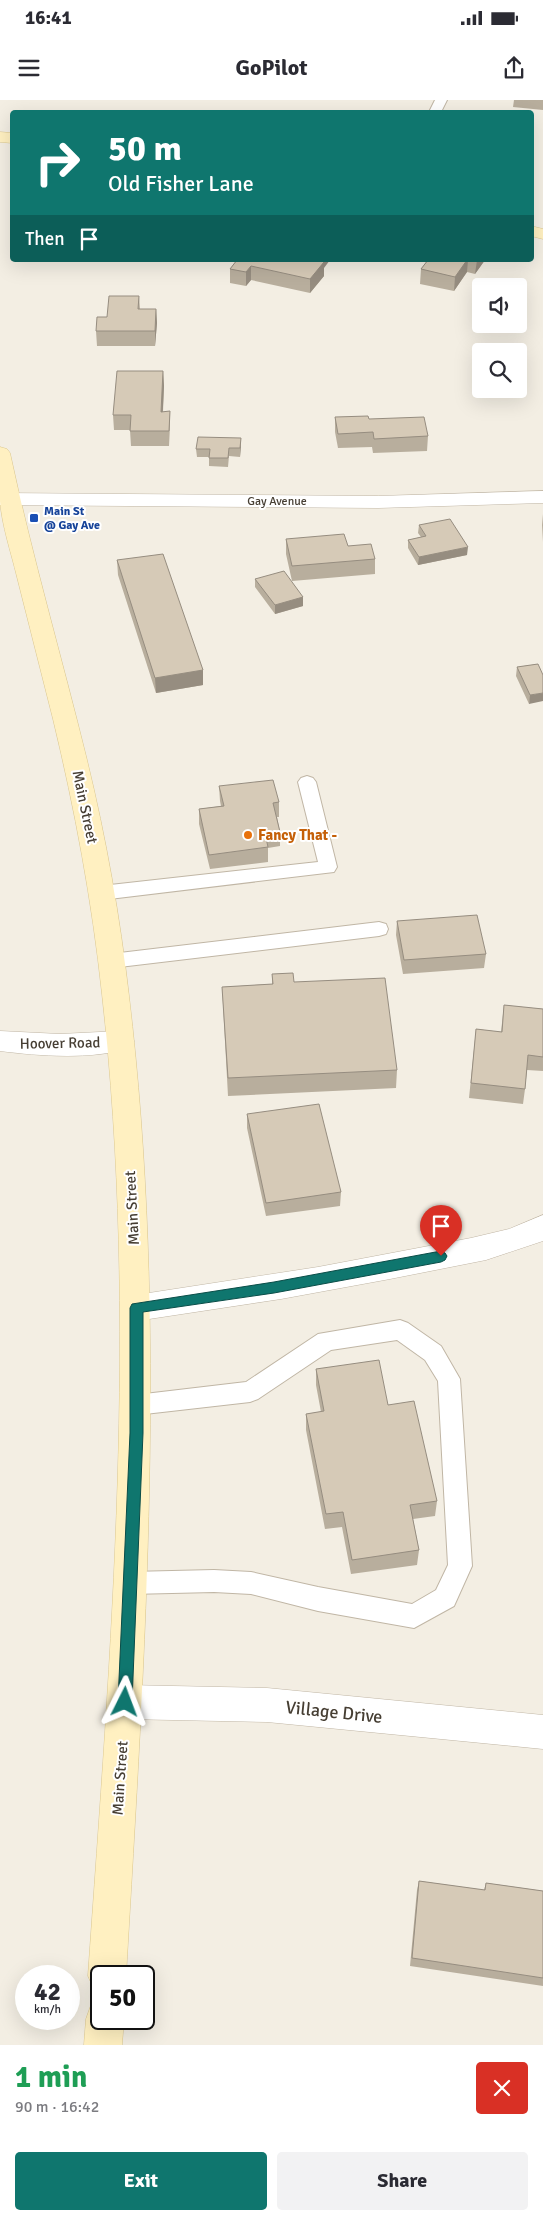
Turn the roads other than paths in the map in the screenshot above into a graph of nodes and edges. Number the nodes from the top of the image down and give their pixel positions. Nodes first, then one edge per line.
1 (0, 453) edge
2 (543, 497) edge
3 (5, 499) edge
4 (307, 782) dead end
5 (101, 893) junction
6 (379, 930) dead end
7 (111, 961) junction
8 (0, 1041) edge
9 (120, 1041) junction
10 (543, 1227) edge
11 (136, 1308) junction
12 (136, 1405) junction
13 (130, 1583) junction
14 (125, 1702) junction
15 (543, 1732) edge
16 (108, 1965) edge
17 (104, 2030) edge
18 (103, 2045) edge

1 - 3 main road, Main Street
2 - 3 street, Gay Avenue
3 - 5 main road, Main Street
4 - 5 lane
5 - 7 main road, Main Street
6 - 7 lane
7 - 9 main road, Main Street
8 - 9 street, Hoover Road
9 - 11 main road, Main Street
10 - 11 street
11 - 12 main road, Main Street
12 - 13 main road, Main Street
12 - 13 lane
13 - 14 main road, Main Street
14 - 15 street, Village Drive
14 - 16 main road, Main Street
17 - 18 main road

